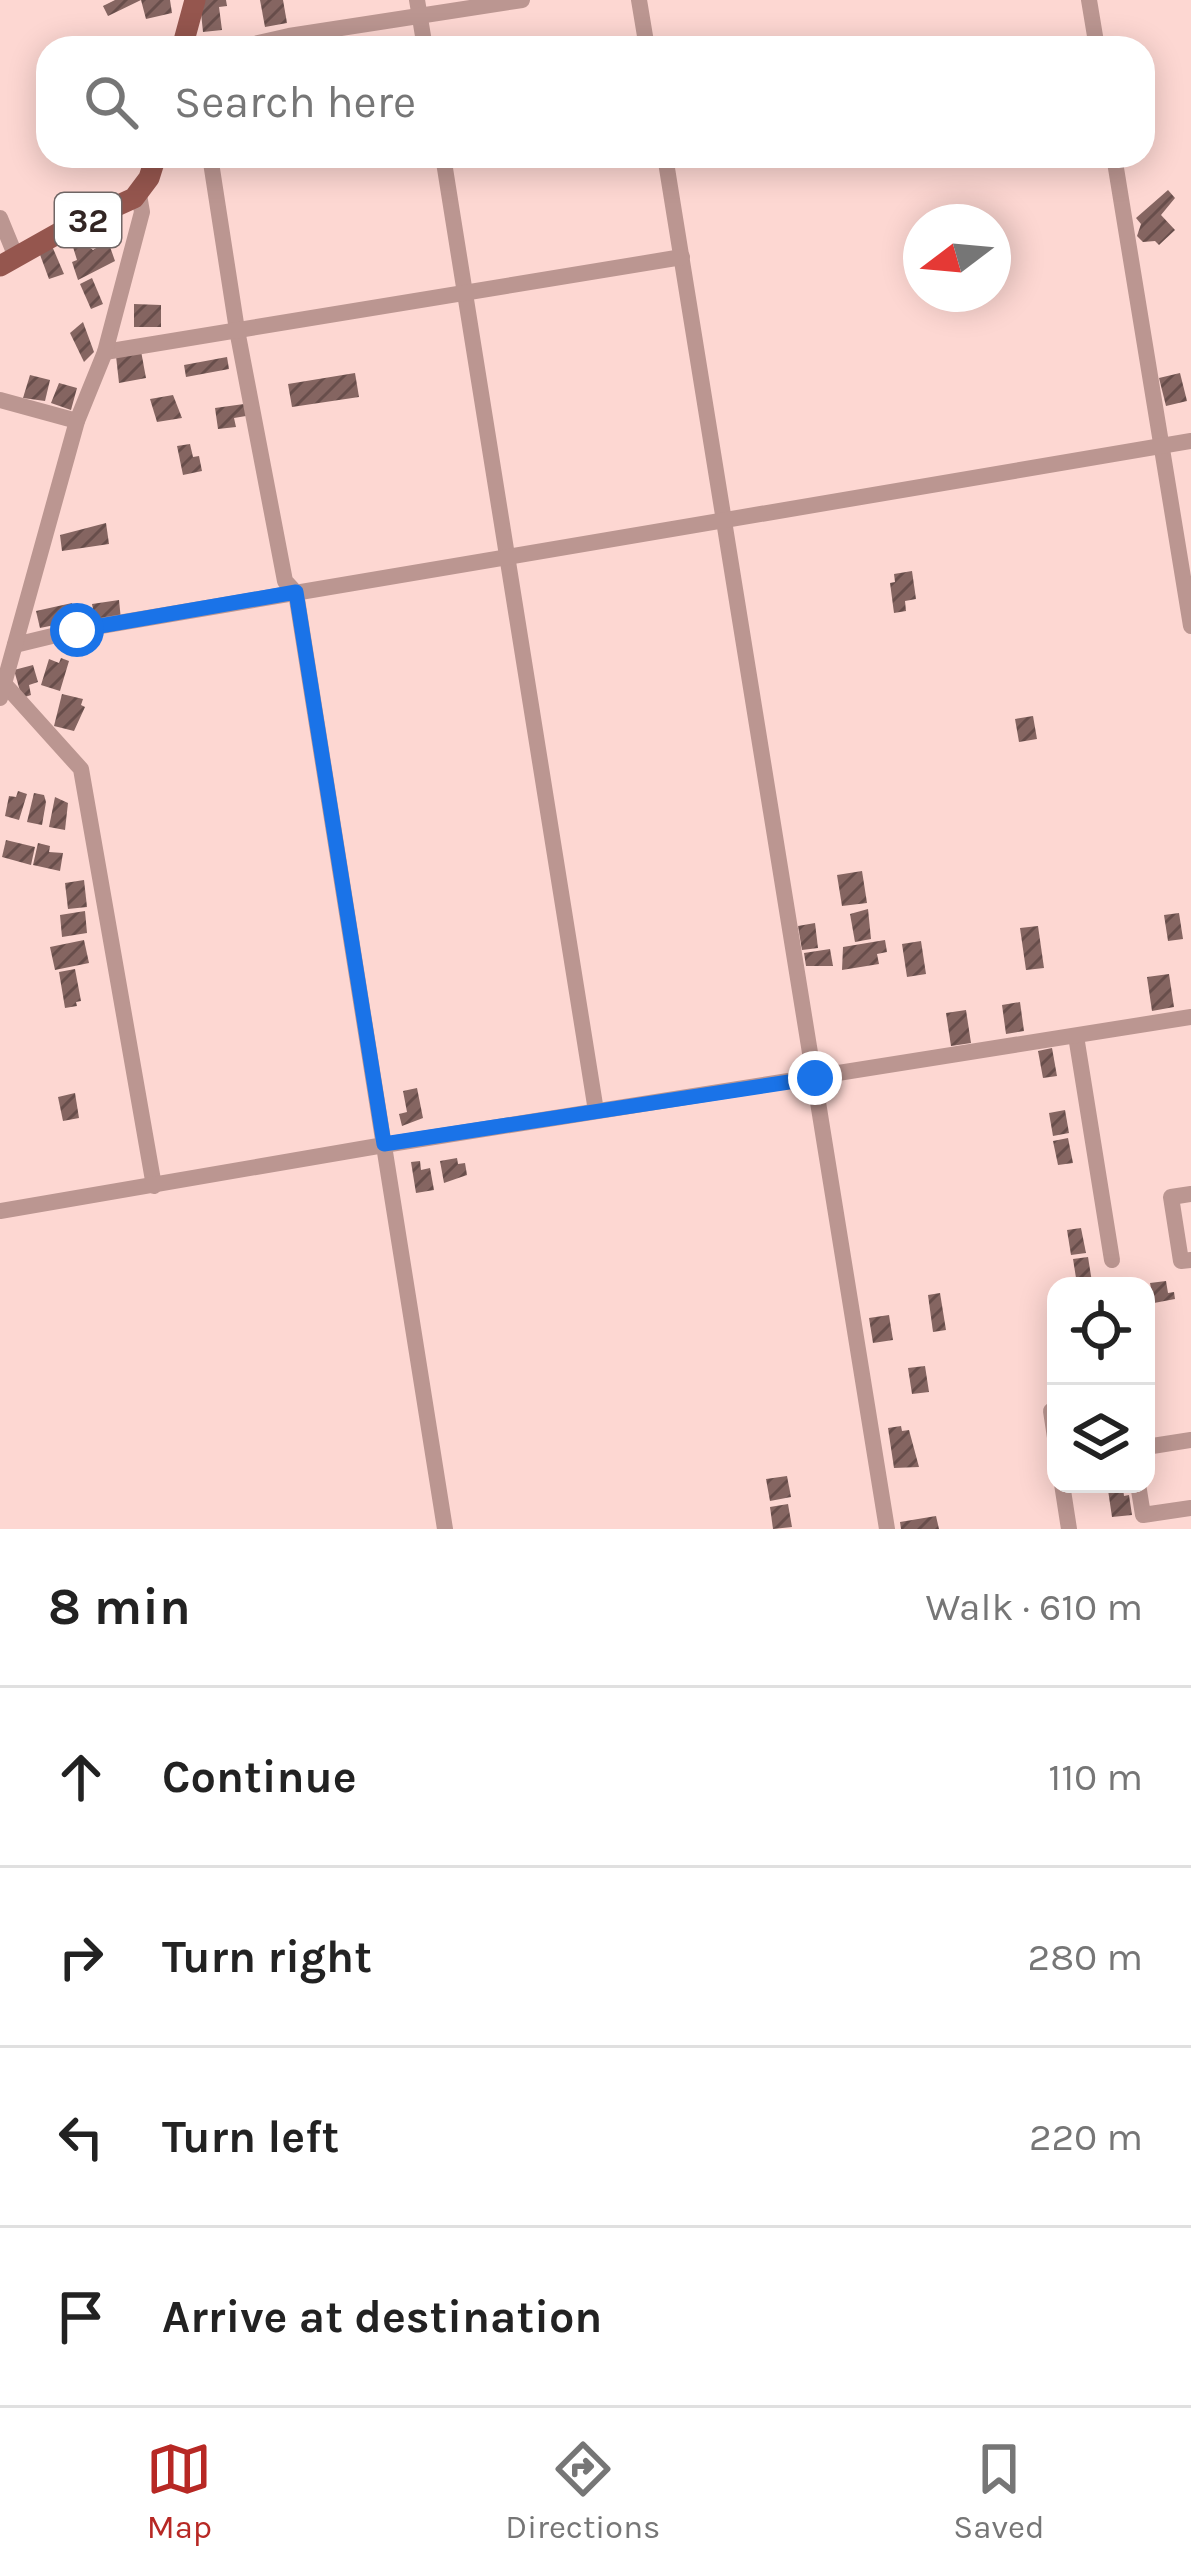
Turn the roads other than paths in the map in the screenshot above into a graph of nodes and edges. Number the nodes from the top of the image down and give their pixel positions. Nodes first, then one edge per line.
1 (195, 0) edge
2 (522, 0) edge
3 (639, 0) edge
4 (1089, 0) edge
5 (418, 9) edge
6 (186, 36) edge
7 (289, 36) edge
8 (645, 36) edge
9 (1095, 36) edge
10 (150, 168) edge
11 (213, 168) edge
12 (444, 168) edge
13 (667, 168) edge
14 (1116, 168) edge
15 (139, 195) junction
16 (0, 218) edge
17 (682, 256) junction
18 (8, 261) edge
19 (464, 291) junction
20 (237, 331) junction
21 (105, 352) junction
22 (0, 400) edge
23 (77, 421) junction
24 (1191, 441) edge
25 (1162, 446) junction
26 (722, 521) junction
27 (507, 556) junction
28 (296, 592) junction
29 (1191, 626) edge
30 (15, 645) junction
31 (1, 686) edge
32 (1191, 1017) edge
33 (1076, 1036) junction
34 (815, 1078) junction
35 (596, 1111) junction
36 (384, 1144) junction
37 (154, 1186) junction
38 (1191, 1194) edge
39 (0, 1211) edge
40 (1112, 1260) dead end
41 (1191, 1260) edge
42 (1191, 1440) edge
43 (1155, 1446) edge
44 (1063, 1493) edge
45 (1139, 1493) edge
46 (1191, 1508) edge
47 (445, 1529) edge
48 (887, 1529) edge
49 (1069, 1529) edge

1 - 6 main road
2 - 5 street
3 - 8 street
4 - 9 street
5 - 7 street
10 - 15 main road, 32
11 - 20 street
12 - 19 street
13 - 17 street
14 - 25 street
15 - 18 main road, 32
15 - 21 street
16 - 18 street
17 - 19 street
17 - 26 street
19 - 20 street
19 - 27 street
20 - 21 street
20 - 28 street
21 - 23 street
22 - 23 street
23 - 30 street
24 - 25 street
25 - 26 street
25 - 29 street
26 - 27 street
26 - 34 street
27 - 28 street
27 - 35 street
28 - 30 street
28 - 36 street
30 - 31 street
31 - 37 street
32 - 33 street
33 - 34 street
33 - 40 street
34 - 35 street
34 - 48 street
35 - 36 street
36 - 37 street
36 - 47 street
37 - 39 street
38 - 41 street
42 - 43 street
44 - 49 street
45 - 46 street

